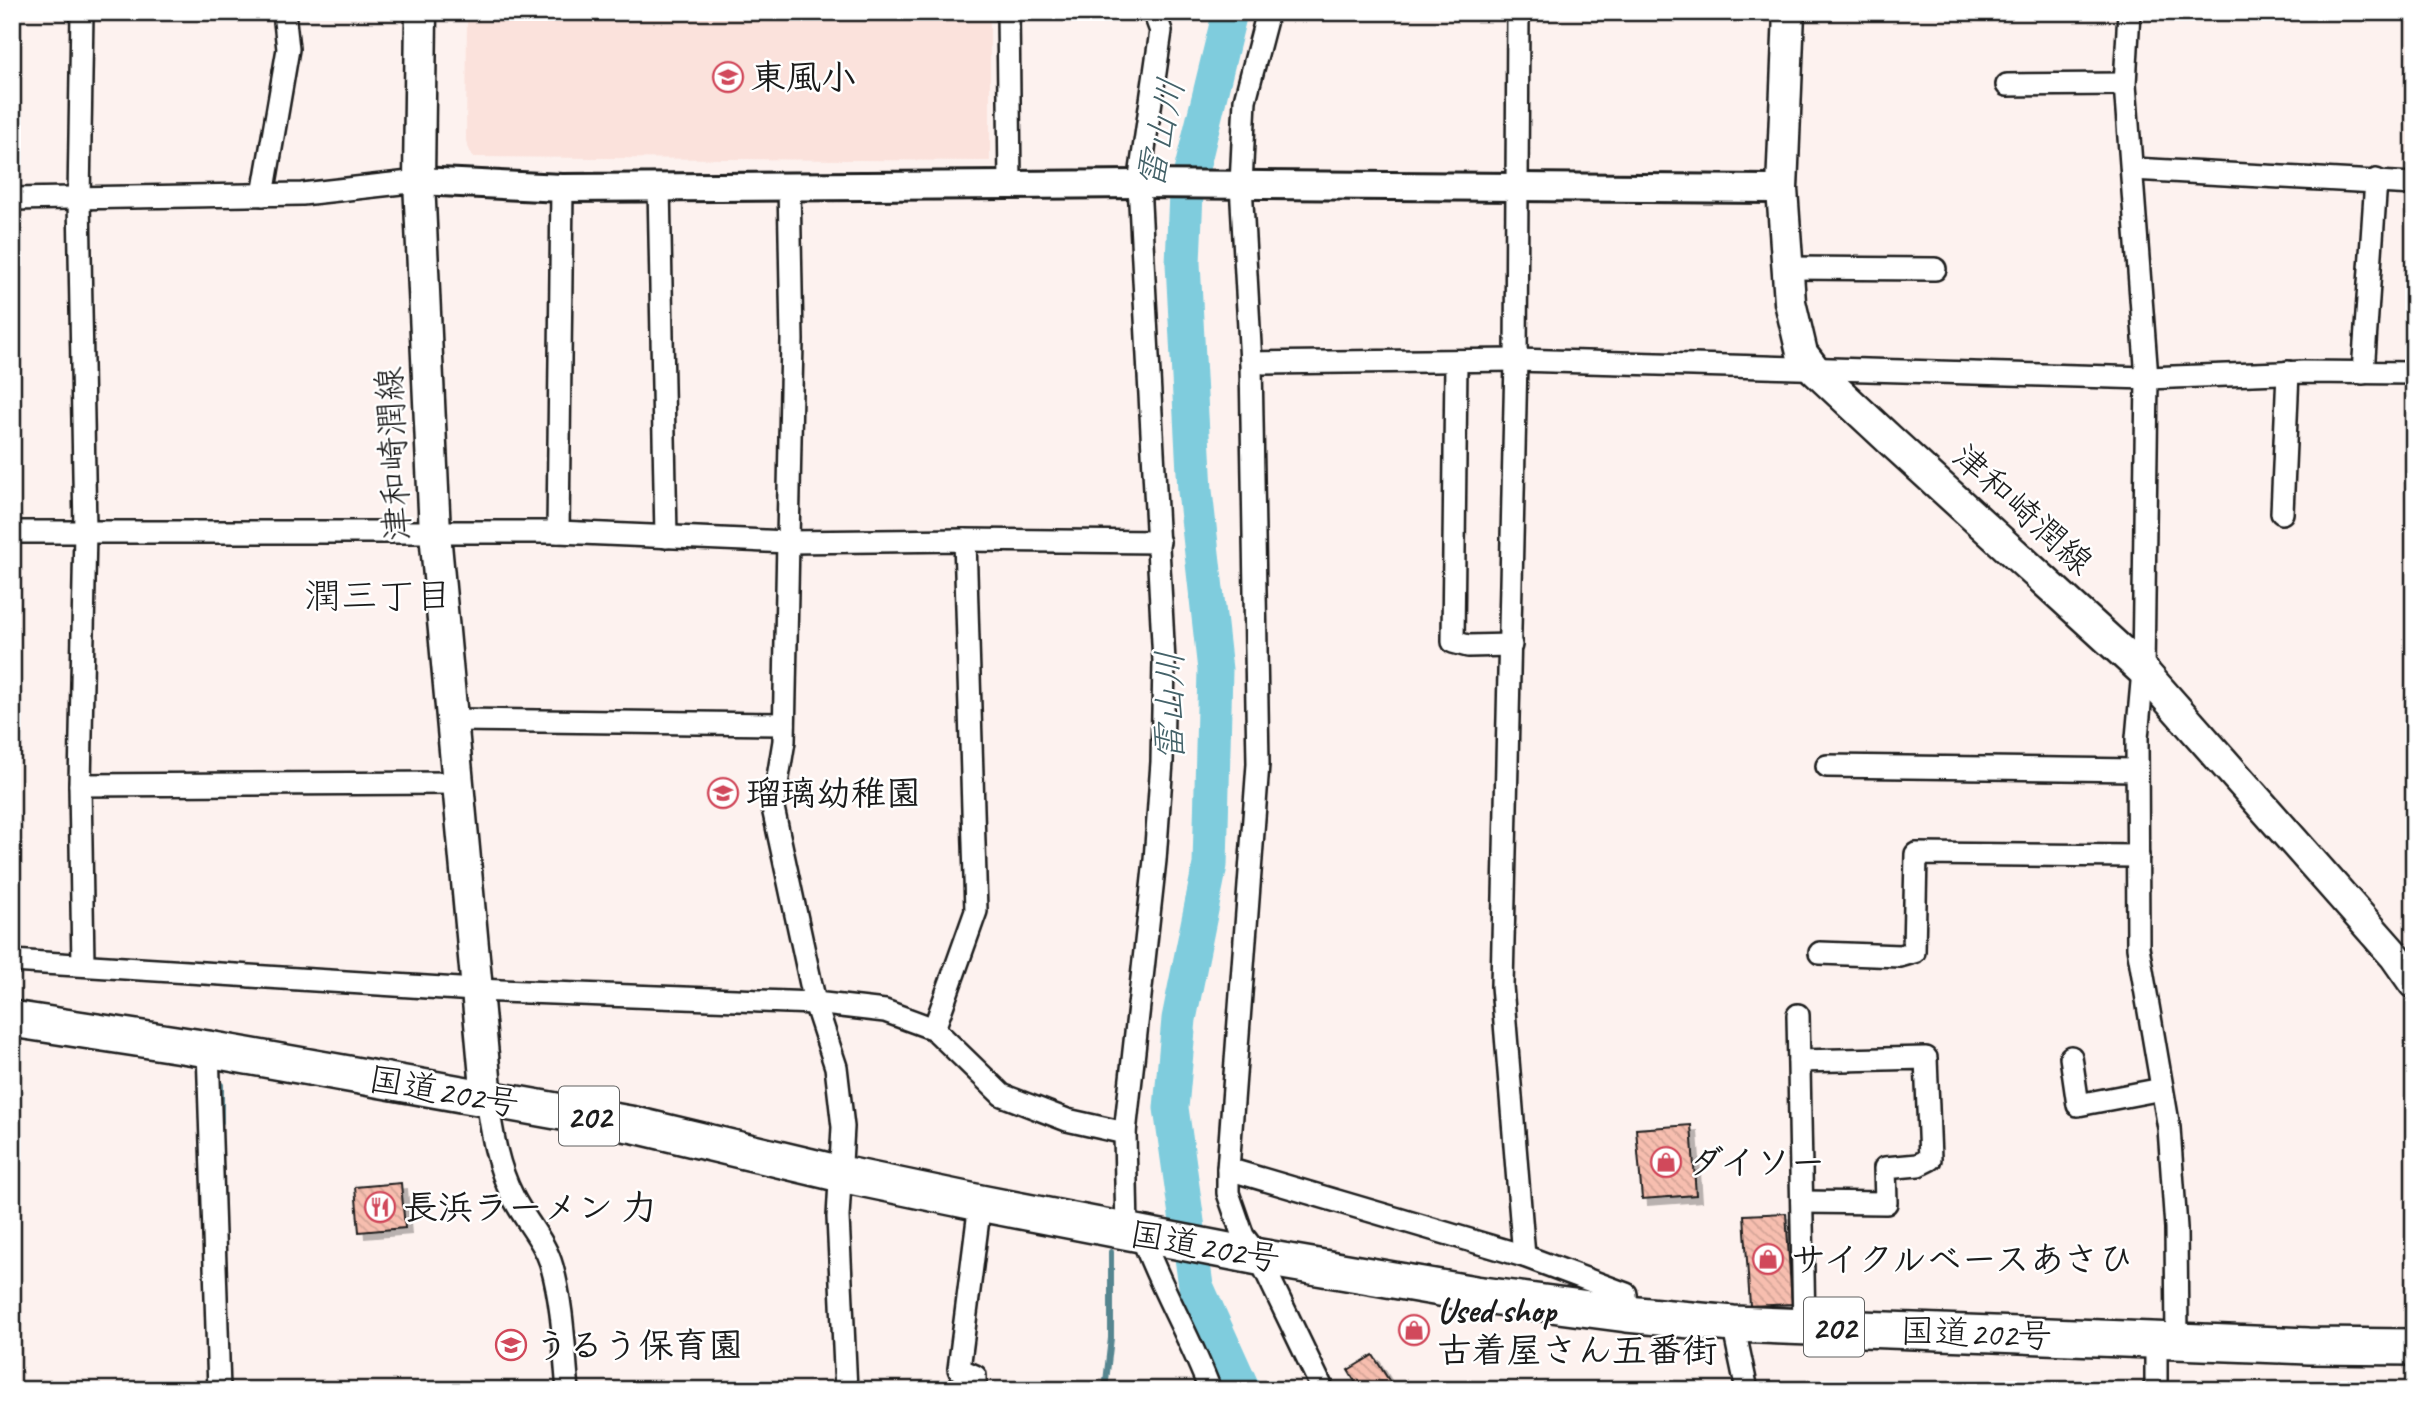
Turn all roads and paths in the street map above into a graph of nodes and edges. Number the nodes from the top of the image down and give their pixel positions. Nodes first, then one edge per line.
1 (82, 12) edge
2 (284, 12) edge
3 (421, 12) edge
4 (1008, 12) edge
5 (1268, 12) edge
6 (1518, 12) edge
7 (1789, 12) edge
8 (2129, 12) edge
9 (1162, 18) edge
10 (2007, 85) dead end
11 (2125, 85) junction
12 (2132, 169) junction
13 (2376, 180) junction
14 (419, 181) junction
15 (1139, 184) junction
16 (2414, 184) edge
17 (789, 185) junction
18 (1010, 185) junction
19 (1241, 185) junction
20 (659, 186) junction
21 (1516, 186) junction
22 (562, 188) junction
23 (1782, 189) junction
24 (263, 195) junction
25 (12, 199) edge
26 (79, 199) junction
27 (1787, 268) junction
28 (1935, 269) dead end
29 (1516, 360) junction
30 (1456, 361) junction
31 (1251, 363) junction
32 (1815, 370) junction
33 (2288, 372) junction
34 (2363, 373) junction
35 (2414, 373) edge
36 (2147, 378) junction
37 (2282, 513) dead end
38 (85, 530) junction
39 (12, 532) edge
40 (558, 532) junction
41 (435, 533) junction
42 (666, 537) junction
43 (965, 540) junction
44 (789, 542) junction
45 (1159, 542) junction
46 (1511, 645) junction
47 (2143, 671) junction
48 (453, 720) junction
49 (784, 724) junction
50 (1827, 766) dead end
51 (2137, 770) junction
52 (457, 783) junction
53 (80, 785) junction
54 (2137, 856) junction
55 (1820, 953) dead end
56 (12, 961) edge
57 (83, 964) junction
58 (2414, 983) edge
59 (474, 990) junction
60 (816, 1003) junction
61 (1798, 1015) dead end
62 (12, 1020) edge
63 (934, 1029) junction
64 (208, 1049) junction
65 (2071, 1057) dead end
66 (1799, 1061) junction
67 (2162, 1089) junction
68 (487, 1099) junction
69 (1125, 1133) junction
70 (1228, 1168) junction
71 (841, 1174) junction
72 (1802, 1202) junction
73 (980, 1203) junction
74 (1143, 1235) junction
75 (1524, 1256) junction
76 (1259, 1257) junction
77 (1627, 1314) junction
78 (1733, 1324) junction
79 (1804, 1326) junction
80 (2166, 1340) junction
81 (2414, 1347) edge
82 (219, 1390) edge
83 (568, 1390) edge
84 (846, 1390) edge
85 (975, 1390) edge
86 (1210, 1390) edge
87 (1323, 1390) edge
88 (1747, 1390) edge
89 (2156, 1390) edge

1 - 26 street
2 - 24 street
3 - 14 main road, 津和崎潤線
4 - 18 street
5 - 19 street
6 - 21 street
7 - 23 main road, 津和崎潤線
8 - 11 street
9 - 15 street
10 - 11 street
11 - 12 street
12 - 13 street
12 - 36 street
13 - 16 street
13 - 34 street
14 - 22 street
14 - 24 street
14 - 41 main road, 津和崎潤線
15 - 18 street
15 - 19 street
15 - 45 street
17 - 18 street
17 - 20 street
17 - 44 street
19 - 21 street
19 - 31 street
20 - 22 street
20 - 42 street
21 - 23 street
21 - 29 street
22 - 40 street
23 - 27 main road, 津和崎潤線
24 - 26 street
25 - 26 street
26 - 38 street
27 - 28 street
27 - 32 main road, 津和崎潤線
29 - 30 street
29 - 32 street
29 - 46 street
30 - 31 street
30 - 46 street
31 - 70 street
32 - 36 street
32 - 47 main road, 津和崎潤線
33 - 34 street
33 - 36 street
33 - 37 street
34 - 35 street
36 - 47 street
38 - 39 street
38 - 41 street
38 - 53 street
40 - 41 street
40 - 42 street
41 - 48 main road, 津和崎潤線
42 - 44 street
43 - 44 street
43 - 45 street
43 - 63 street
44 - 49 street
45 - 69 street
46 - 75 street
47 - 51 street
47 - 58 main road, 津和崎潤線
48 - 49 street
48 - 52 main road, 津和崎潤線
49 - 60 street
50 - 51 street
51 - 54 street
52 - 53 street
52 - 59 main road, 津和崎潤線
53 - 57 street
54 - 55 street
54 - 67 street
56 - 57 street
57 - 59 street
59 - 60 street
59 - 68 main road, 津和崎潤線
60 - 63 street
60 - 71 street
61 - 66 street
62 - 64 highway, 国道202号 / 202
63 - 69 street
64 - 68 highway, 国道202号 / 202
64 - 82 street
65 - 67 street
66 - 72 street
66 - 72 street
67 - 80 street
68 - 71 highway, 国道202号 / 202
68 - 83 street
69 - 74 street
70 - 75 street
70 - 76 street
71 - 73 highway, 国道202号 / 202
71 - 84 street
72 - 79 street
73 - 74 highway, 国道202号 / 202
73 - 85 street
74 - 76 highway, 国道202号 / 202
74 - 86 street
75 - 77 street
76 - 77 highway, 国道202号 / 202
76 - 87 street
77 - 78 highway, 国道202号 / 202
78 - 79 highway, 国道202号 / 202
78 - 88 street
79 - 80 highway, 国道202号 / 202
80 - 81 highway, 国道202号 / 202
80 - 89 street

